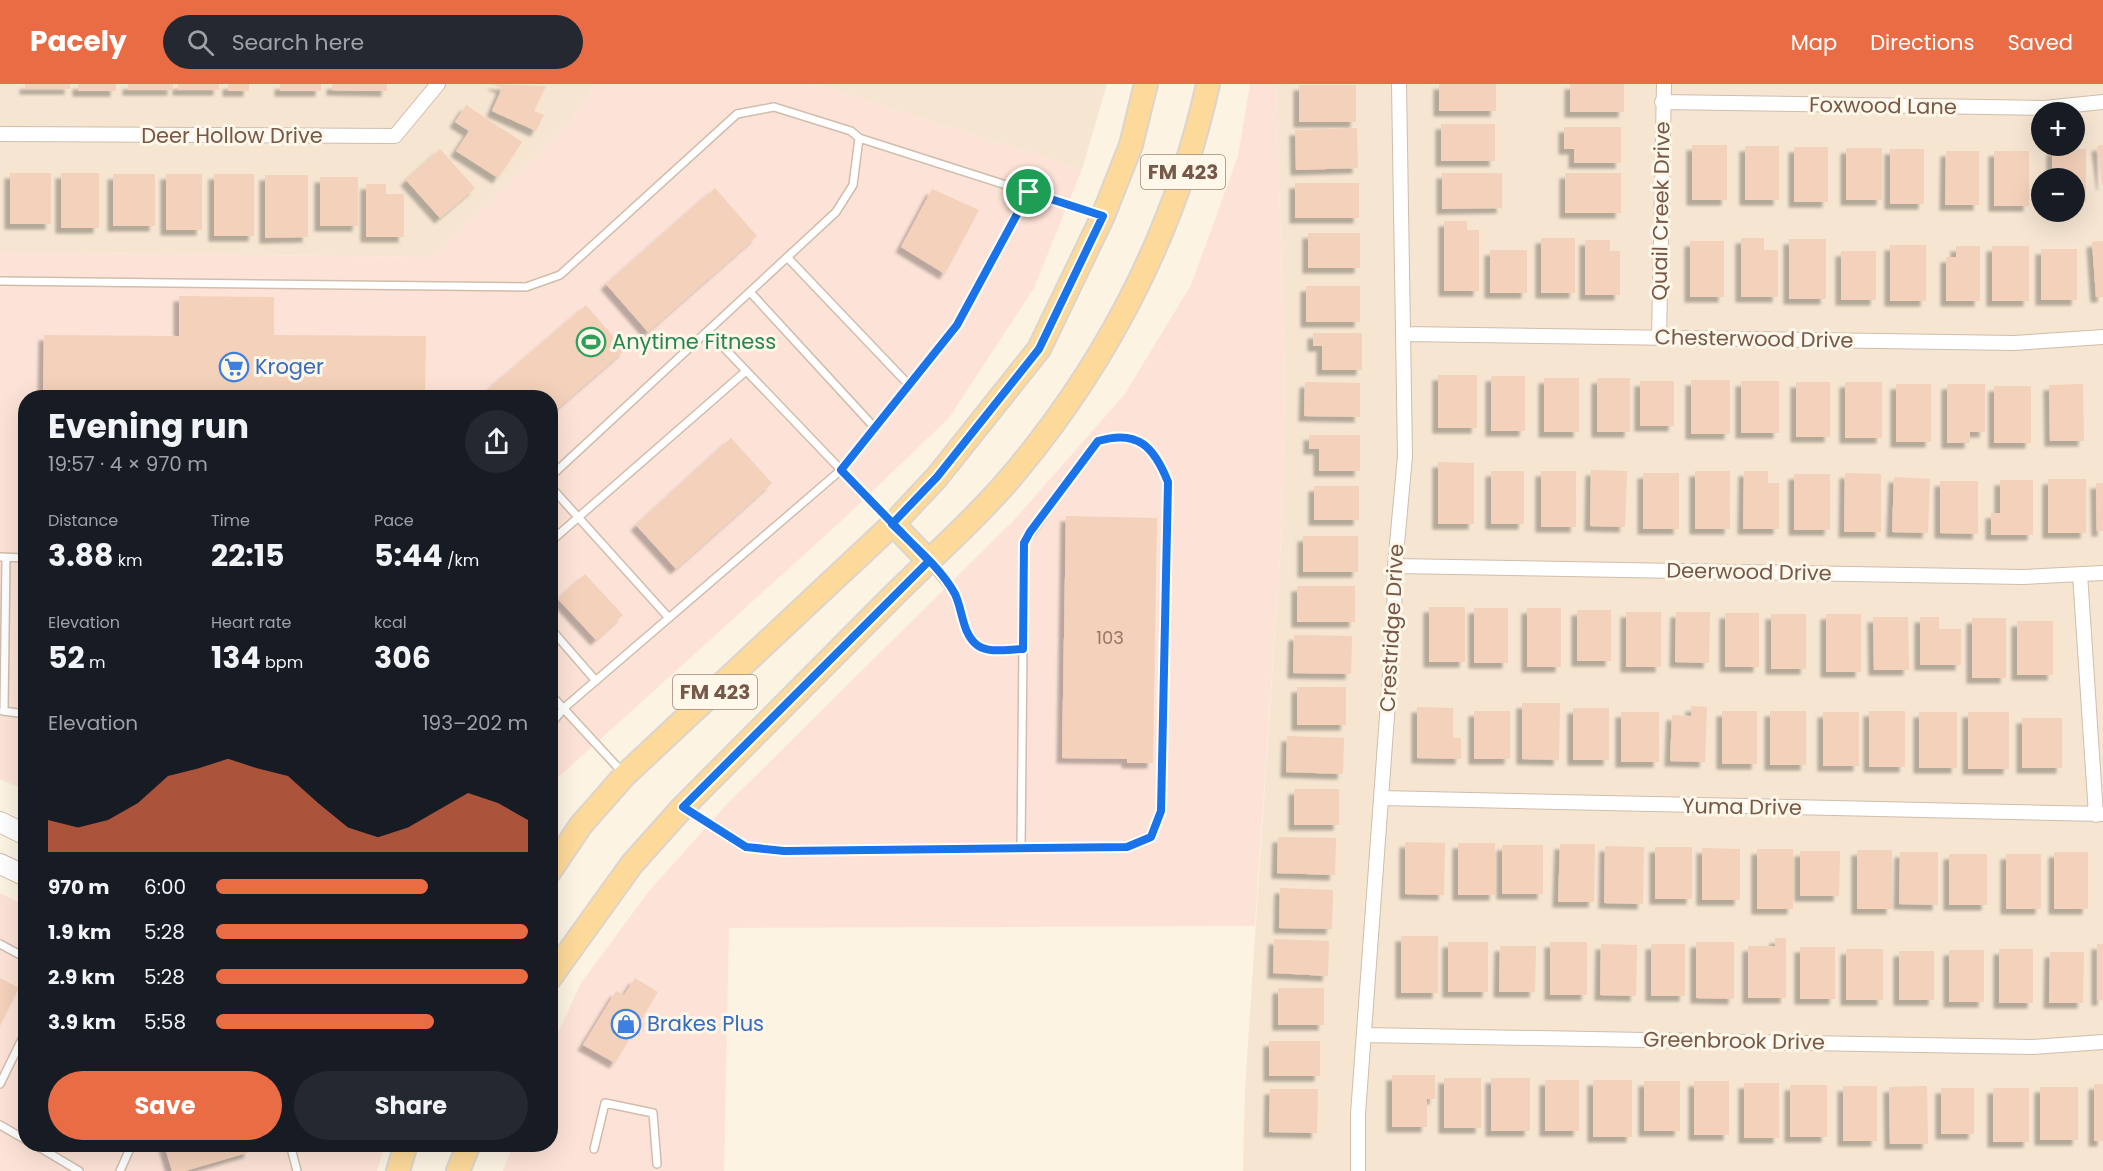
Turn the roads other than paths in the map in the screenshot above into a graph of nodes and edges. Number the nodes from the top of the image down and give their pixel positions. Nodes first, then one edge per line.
1 (438, 84) edge
2 (1146, 84) edge
3 (1208, 84) edge
4 (1399, 84) edge
5 (1664, 84) edge
6 (1662, 102) junction
7 (2103, 102) edge
8 (0, 134) edge
9 (859, 138) junction
10 (1029, 192) junction
11 (1103, 216) junction
12 (787, 257) junction
13 (0, 281) edge
14 (750, 292) junction
15 (708, 331) junction
16 (1404, 334) junction
17 (2103, 337) edge
18 (1659, 338) junction
19 (746, 371) junction
20 (909, 385) junction
21 (875, 428) junction
22 (558, 470) edge
23 (841, 470) junction
24 (558, 495) edge
25 (578, 517) junction
26 (892, 524) junction
27 (558, 535) edge
28 (3, 558) edge
29 (929, 561) junction
30 (1395, 566) junction
31 (2103, 573) edge
32 (2080, 574) junction
33 (669, 618) junction
34 (558, 637) edge
35 (1023, 649) junction
36 (596, 681) junction
37 (558, 702) edge
38 (564, 708) junction
39 (2, 710) edge
40 (18, 713) edge
41 (558, 715) edge
42 (626, 776) junction
43 (1381, 798) junction
44 (683, 807) junction
45 (2099, 814) edge
46 (0, 822) edge
47 (18, 831) edge
48 (1021, 849) junction
49 (558, 859) edge
50 (0, 864) edge
51 (18, 872) edge
52 (0, 944) edge
53 (18, 954) edge
54 (558, 967) edge
55 (1364, 1035) junction
56 (2103, 1042) edge
57 (18, 1047) edge
58 (0, 1084) edge
59 (0, 1125) edge
60 (18, 1135) edge
61 (594, 1149) dead end
62 (48, 1152) edge
63 (128, 1152) edge
64 (292, 1152) edge
65 (404, 1152) edge
66 (466, 1152) edge
67 (657, 1164) dead end
68 (80, 1171) edge
69 (120, 1171) edge
70 (297, 1171) edge
71 (398, 1171) edge
72 (458, 1171) edge
73 (1359, 1171) edge

1 - 8 street, Deer Hollow Drive
2 - 11 main road, FM 423
3 - 29 main road, FM 423
4 - 16 street, Crestridge Drive
5 - 6 street, Quail Creek Drive
6 - 7 street, Foxwood Lane
6 - 18 street, Quail Creek Drive
9 - 10 lane
9 - 12 lane
9 - 13 lane
10 - 11 lane
10 - 20 lane
11 - 26 main road, FM 423
12 - 14 lane
12 - 20 lane
14 - 15 lane
14 - 21 lane
15 - 19 lane
15 - 22 lane
16 - 18 street, Chesterwood Drive
16 - 30 street, Crestridge Drive
17 - 18 street, Chesterwood Drive
19 - 23 lane
19 - 25 lane
20 - 21 lane
21 - 23 lane
23 - 26 lane
23 - 33 lane
24 - 25 lane
25 - 27 lane
25 - 33 lane
26 - 29 main road
26 - 42 main road, FM 423
28 - 39 lane
29 - 35 lane
29 - 44 main road, FM 423
30 - 32 street, Deerwood Drive
30 - 43 street, Crestridge Drive
31 - 32 street, Deerwood Drive
32 - 45 street
33 - 36 lane
34 - 36 lane
35 - 48 lane
35 - 48 lane
36 - 38 lane
37 - 38 lane
38 - 41 lane
38 - 42 lane
39 - 40 lane
42 - 49 main road, FM 423
43 - 45 street, Yuma Drive
43 - 55 street, Crestridge Drive
44 - 48 lane
44 - 54 main road, FM 423
46 - 47 main road
50 - 51 main road
52 - 53 lane
55 - 56 street, Greenbrook Drive
55 - 73 street, Crestridge Drive
57 - 58 lane
59 - 60 lane
61 - 67 lane
62 - 68 lane
63 - 69 lane
64 - 70 lane
65 - 71 main road
66 - 72 main road

